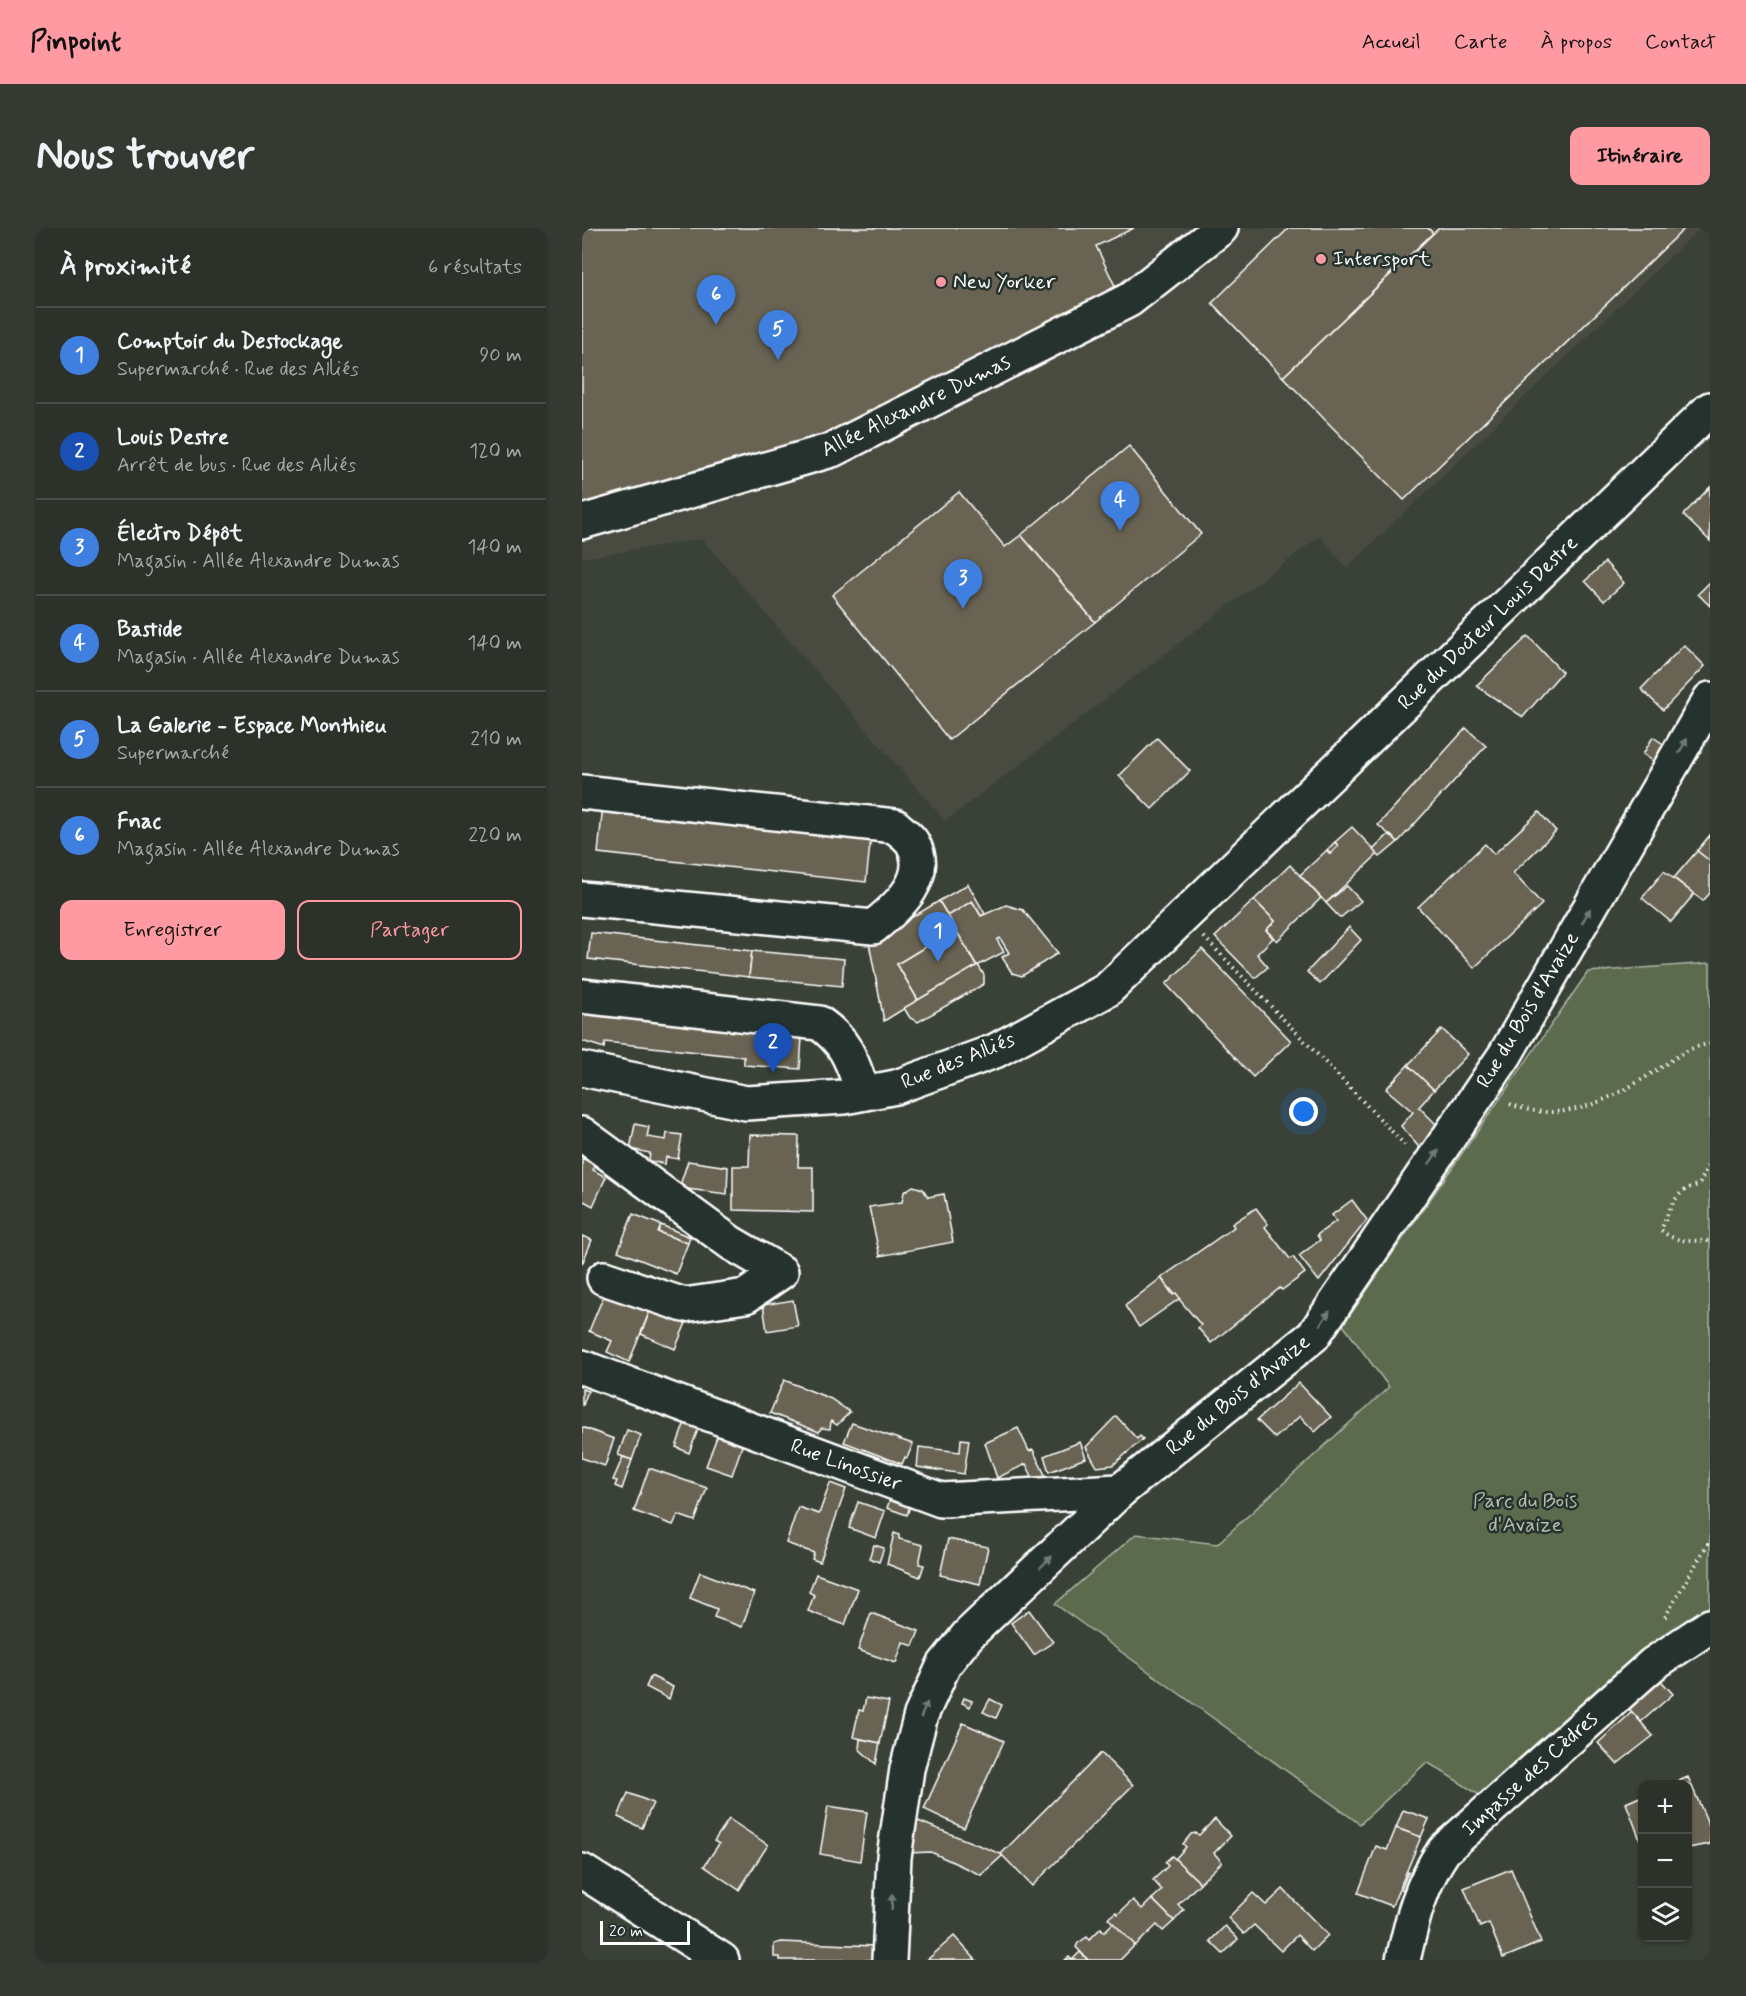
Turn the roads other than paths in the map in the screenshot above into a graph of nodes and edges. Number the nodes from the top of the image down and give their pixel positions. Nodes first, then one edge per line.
1 (1221, 228) edge
2 (1710, 409) edge
3 (582, 522) edge
4 (1710, 699) edge
5 (582, 792) edge
6 (1266, 838) joint
7 (582, 899) edge
8 (582, 996) edge
9 (582, 1069) edge
10 (863, 1093) junction
11 (582, 1134) edge
12 (604, 1278) dead end
13 (582, 1367) edge
14 (1120, 1491) junction
15 (1710, 1626) edge
16 (582, 1870) edge
17 (722, 1960) edge
18 (889, 1960) edge
19 (1403, 1960) edge

1 - 3 street, Allée Alexandre Dumas
2 - 6 street, Rue du Docteur Louis Destre
14 -> 4 street, Rue du Bois d'Avaize
5 - 7 street
6 - 10 street, Rue des Alliés
8 - 10 street
9 - 10 street, Rue des Alliés
11 - 12 street
13 - 14 street, Rue Linossier
18 -> 14 street, Rue du Bois d'Avaize
15 - 19 street, Impasse des Cèdres
16 - 17 street

